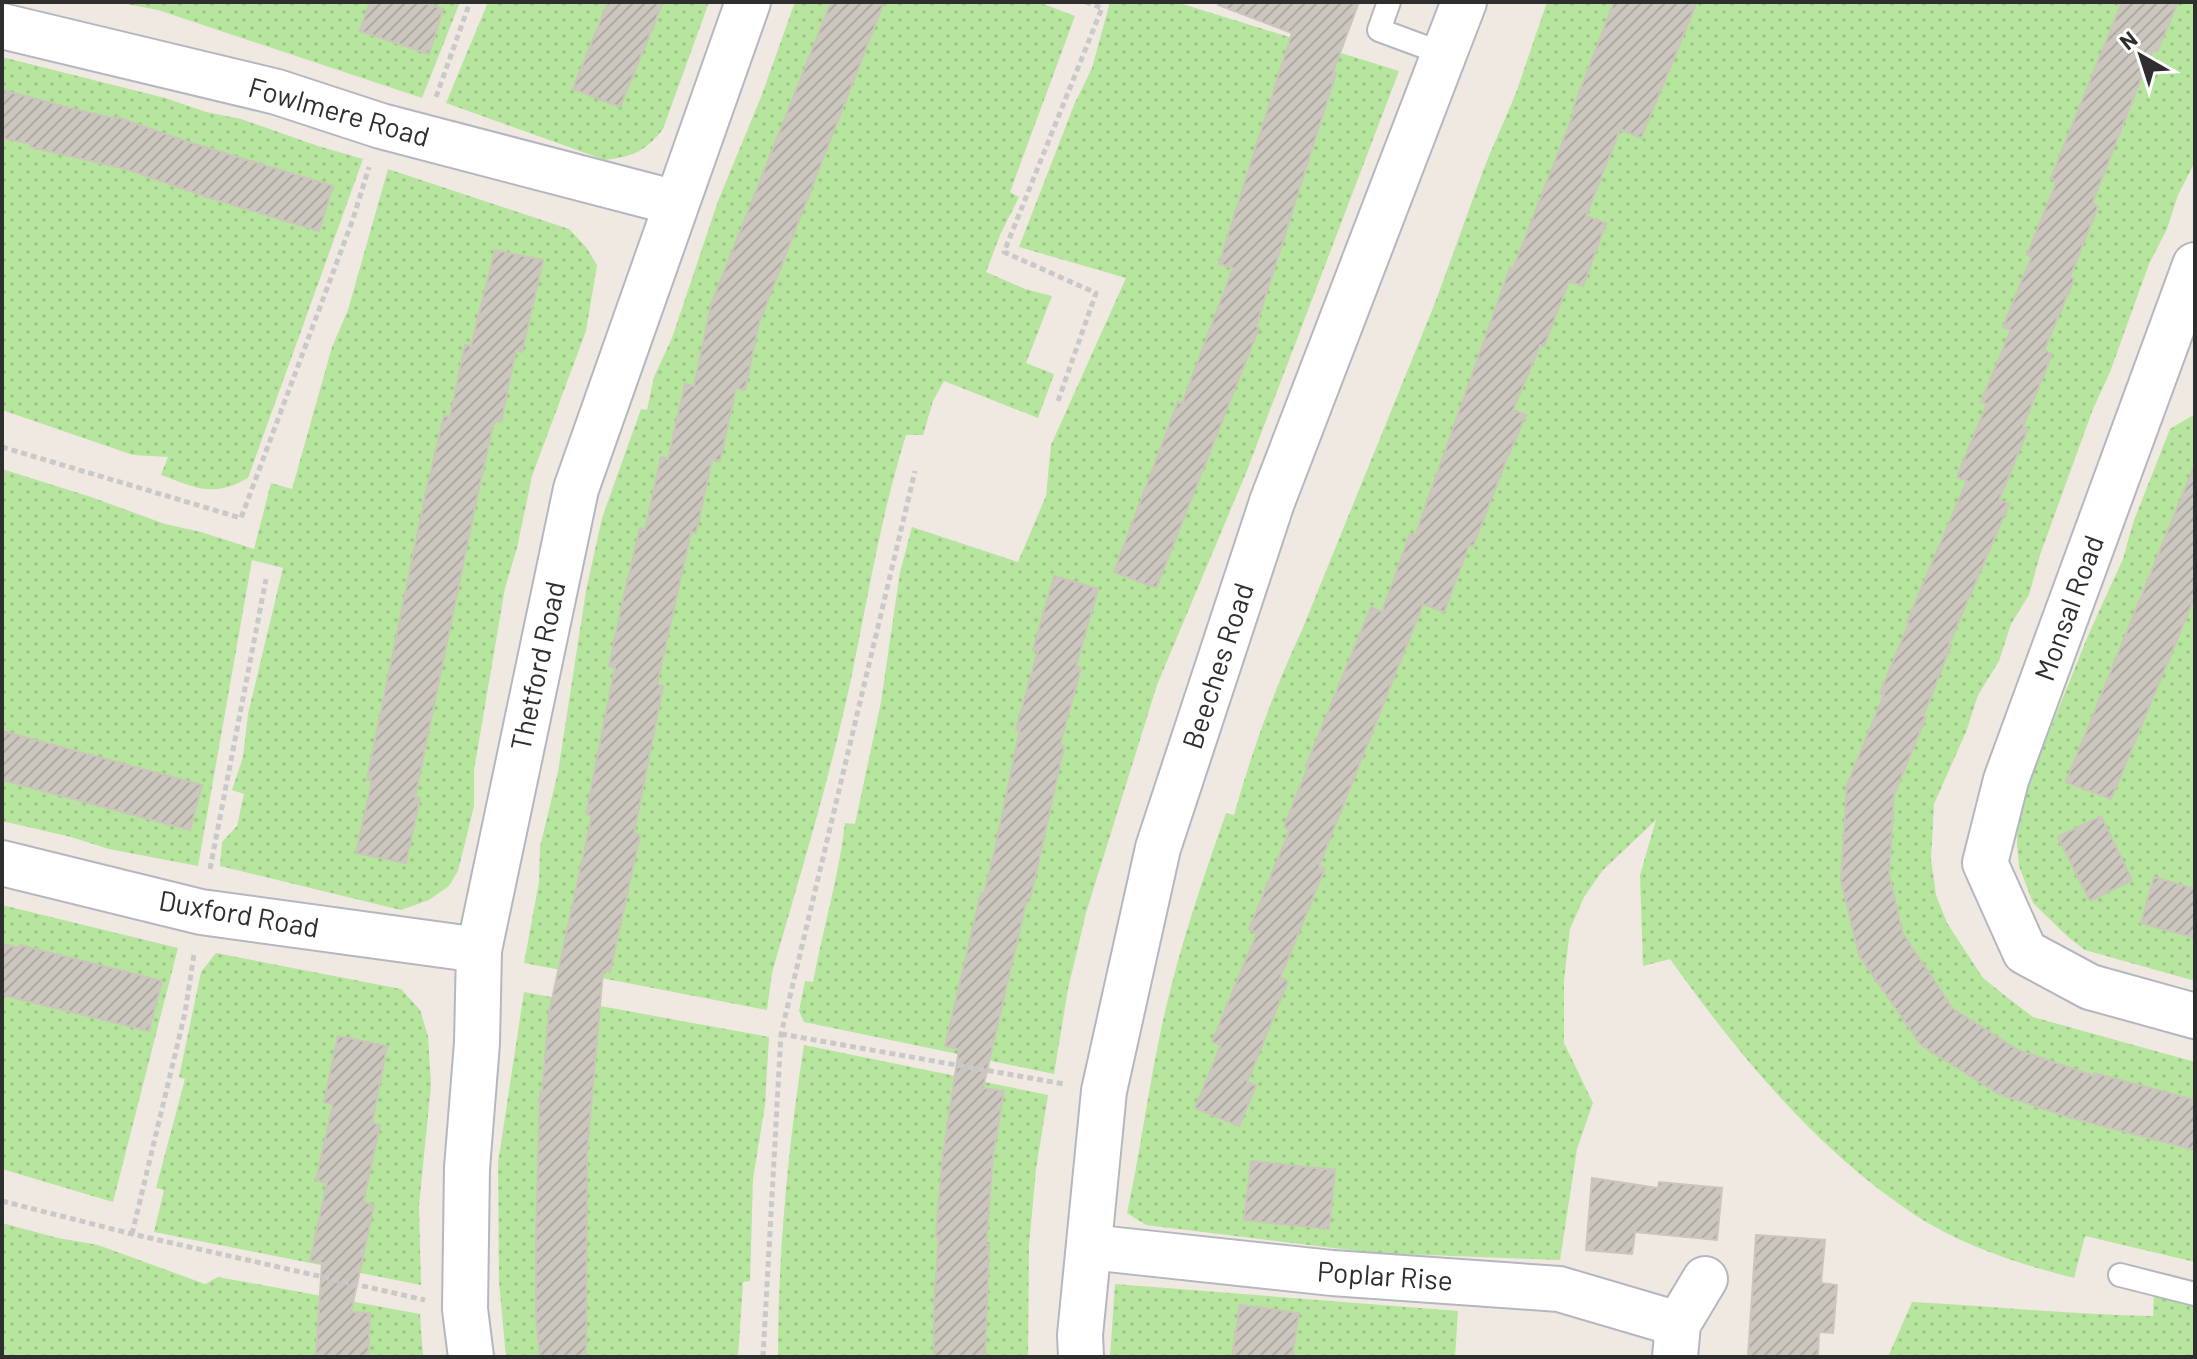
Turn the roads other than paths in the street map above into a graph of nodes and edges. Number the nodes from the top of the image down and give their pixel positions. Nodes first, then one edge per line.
1 (748, 2) edge
2 (1389, 2) edge
3 (1464, 2) edge
4 (2, 26) edge
5 (1444, 54) junction
6 (676, 203) junction
7 (2192, 284) edge
8 (2, 863) edge
9 (479, 950) junction
10 (2195, 1016) edge
11 (1089, 1247) junction
12 (2120, 1275) dead end
13 (1705, 1279) dead end
14 (2195, 1294) edge
15 (1676, 1341) edge
16 (471, 1357) edge
17 (1081, 1357) edge

1 - 6 street, Thetford Road
2 - 5 lane
3 - 5 street, Beeches Road
4 - 6 street, Fowlmere Road
5 - 11 street, Beeches Road
6 - 9 street, Thetford Road
7 - 10 street, Monsal Road
8 - 9 street, Duxford Road
9 - 16 street, Thetford Road
11 - 15 street, Poplar Rise
11 - 17 street, Beeches Road
12 - 14 lane
13 - 15 street, Poplar Rise

